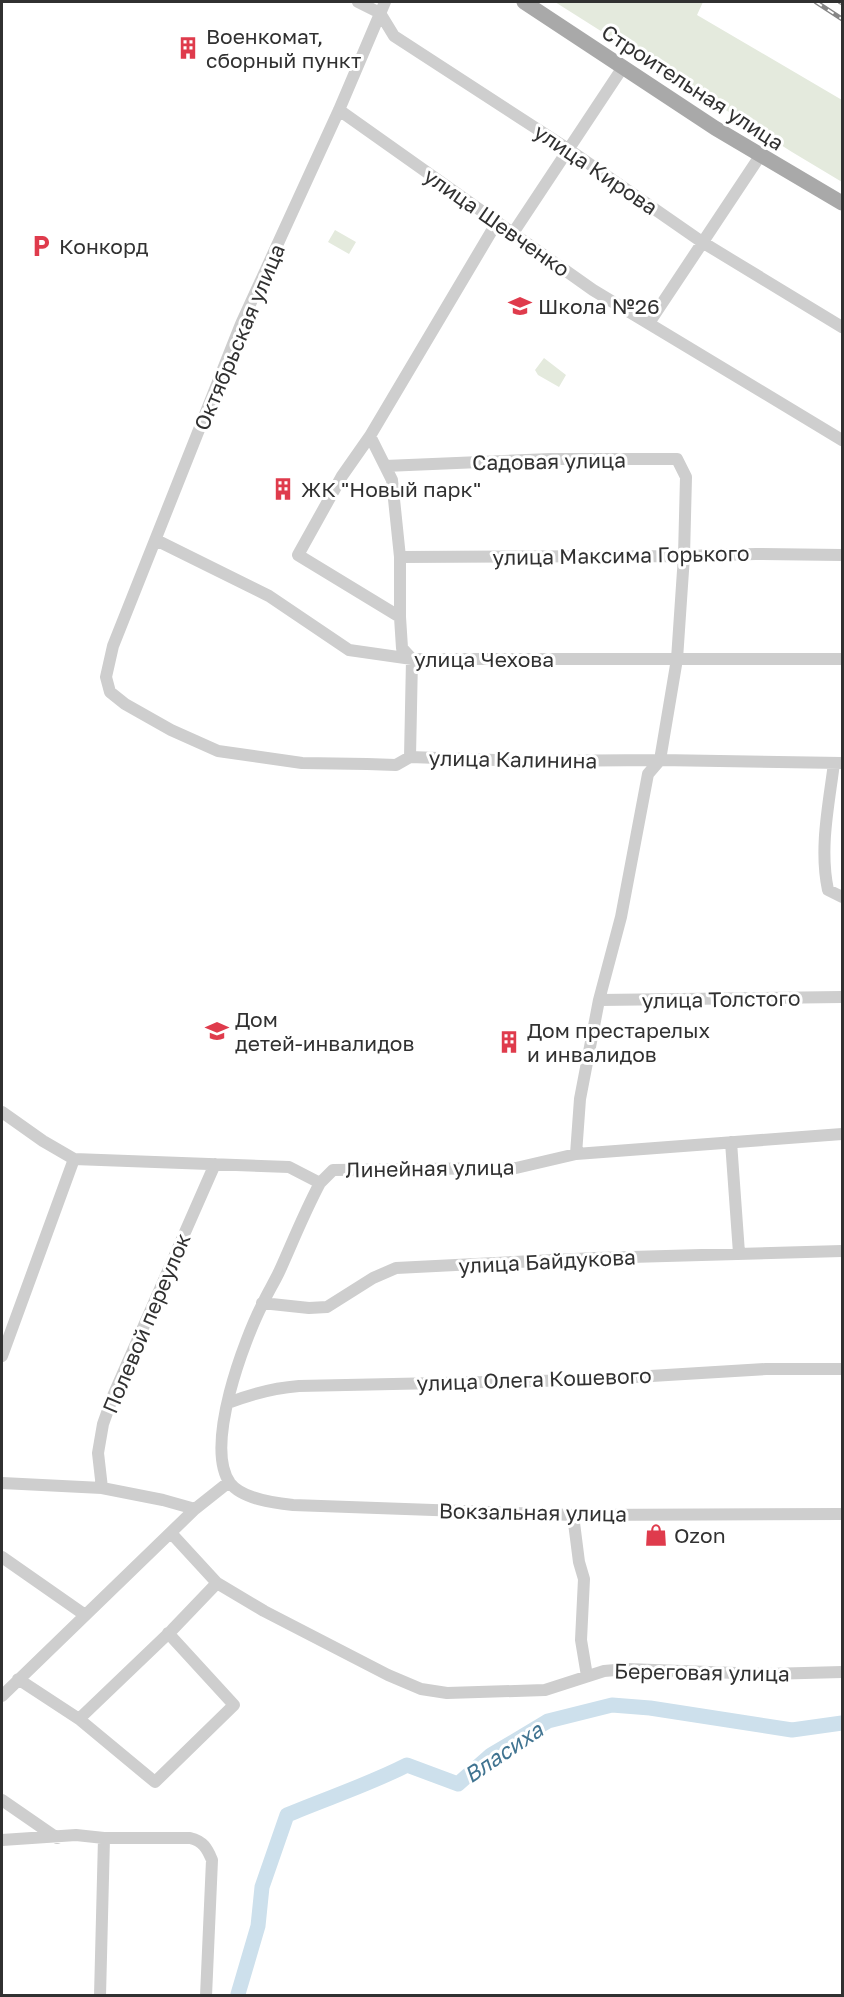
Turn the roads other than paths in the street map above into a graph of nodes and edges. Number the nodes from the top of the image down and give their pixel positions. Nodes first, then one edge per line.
1 (358, 2) edge
2 (524, 2) edge
3 (382, 7) edge
4 (623, 67) junction
5 (339, 111) junction
6 (568, 149) junction
7 (760, 156) junction
8 (843, 203) edge
9 (497, 222) junction
10 (513, 233) junction
11 (702, 242) junction
12 (649, 323) junction
13 (843, 327) edge
14 (370, 436) junction
15 (843, 440) edge
16 (385, 466) junction
17 (156, 540) junction
18 (843, 555) edge
19 (684, 556) junction
20 (400, 557) junction
21 (400, 617) junction
22 (412, 659) junction
23 (677, 659) junction
24 (843, 659) edge
25 (106, 677) joint
26 (410, 757) junction
27 (660, 760) junction
28 (838, 763) edge
29 (843, 897) edge
30 (843, 997) edge
31 (599, 1000) junction
32 (2, 1112) edge
33 (843, 1134) edge
34 (731, 1142) junction
35 (576, 1154) junction
36 (74, 1159) junction
37 (215, 1164) junction
38 (321, 1183) junction
39 (843, 1251) edge
40 (739, 1253) junction
41 (262, 1304) junction
42 (2, 1356) edge
43 (843, 1369) edge
44 (228, 1403) junction
45 (229, 1482) junction
46 (2, 1483) edge
47 (102, 1488) junction
48 (195, 1509) junction
49 (843, 1514) edge
50 (573, 1515) junction
51 (171, 1533) junction
52 (2, 1557) edge
53 (217, 1583) junction
54 (85, 1615) junction
55 (168, 1633) junction
56 (843, 1672) edge
57 (587, 1676) junction
58 (11, 1680) edge
59 (2, 1696) edge
60 (80, 1719) junction
61 (2, 1800) edge
62 (57, 1838) junction
63 (104, 1838) junction
64 (2, 1840) edge
65 (100, 1995) edge
66 (206, 1995) edge

1 - 3 street, улица Кирова
2 - 4 main road, Строительная улица
3 - 5 street, Октябрьская улица
3 - 6 street, улица Кирова
4 - 6 street
4 - 7 main road, Строительная улица
5 - 9 street, улица Шевченко
5 - 17 street, Октябрьская улица
6 - 10 street
6 - 11 street, улица Кирова
7 - 8 main road, Строительная улица
7 - 11 street
9 - 10 street, улица Шевченко
9 - 14 street
10 - 12 street, улица Шевченко
11 - 12 street
11 - 13 street, улица Кирова
12 - 15 street, улица Шевченко
14 - 16 street
14 - 21 street
16 - 19 street, Садовая улица
16 - 20 street
17 - 22 street, улица Чехова
17 - 25 street, Октябрьская улица
18 - 19 street, улица Максима Горького
19 - 20 street, улица Максима Горького
19 - 23 street
20 - 21 street
21 - 22 street
22 - 23 street, улица Чехова
22 - 26 street
23 - 24 street, улица Чехова
23 - 27 street
25 - 26 street, улица Калинина
26 - 27 street, улица Калинина
27 - 28 street, улица Калинина
27 - 31 street
28 - 29 street
30 - 31 street, улица Толстого
31 - 35 street
32 - 36 street, Линейная улица
33 - 34 street, Линейная улица
34 - 35 street, Линейная улица
34 - 40 street
35 - 38 street, Линейная улица
36 - 37 street, Линейная улица
36 - 42 street
37 - 38 street, Линейная улица
37 - 47 street, Полевой переулок
38 - 41 street
39 - 40 street, улица Байдукова
40 - 41 street, улица Байдукова
41 - 44 street
43 - 44 street, улица Олега Кошевого
44 - 45 street
45 - 48 street
45 - 50 street, Вокзальная улица
46 - 47 street
47 - 48 street
48 - 51 street
49 - 50 street, Вокзальная улица
50 - 57 street
51 - 53 street, Береговая улица
51 - 54 street
52 - 54 street
53 - 55 street
53 - 57 street, Береговая улица
54 - 58 street
55 - 60 street
55 - 60 street
56 - 57 street, Береговая улица
58 - 59 street
58 - 60 street
61 - 62 street
62 - 63 street
62 - 64 street
63 - 65 street
63 - 66 street

